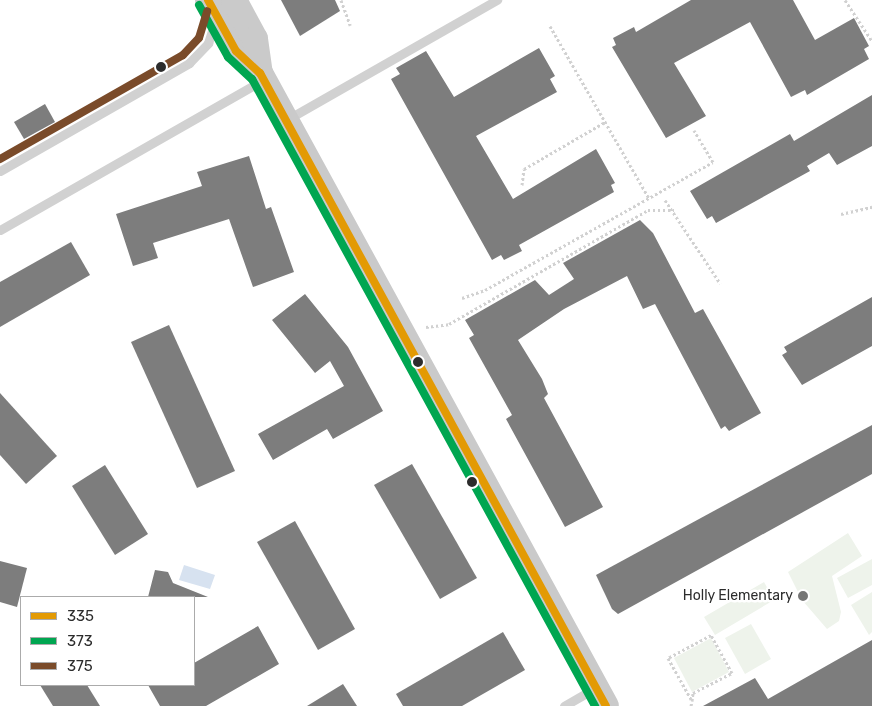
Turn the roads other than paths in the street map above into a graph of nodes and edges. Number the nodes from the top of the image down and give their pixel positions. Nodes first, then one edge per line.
1 (497, 0) edge
2 (220, 5) edge
3 (261, 76) junction
4 (285, 120) junction
5 (0, 171) edge
6 (0, 230) edge
7 (601, 697) edge
8 (564, 706) edge

1 - 4 lane
2 - 3 main road
2 - 5 lane
3 - 4 main road
3 - 6 lane
4 - 7 main road
7 - 8 lane

